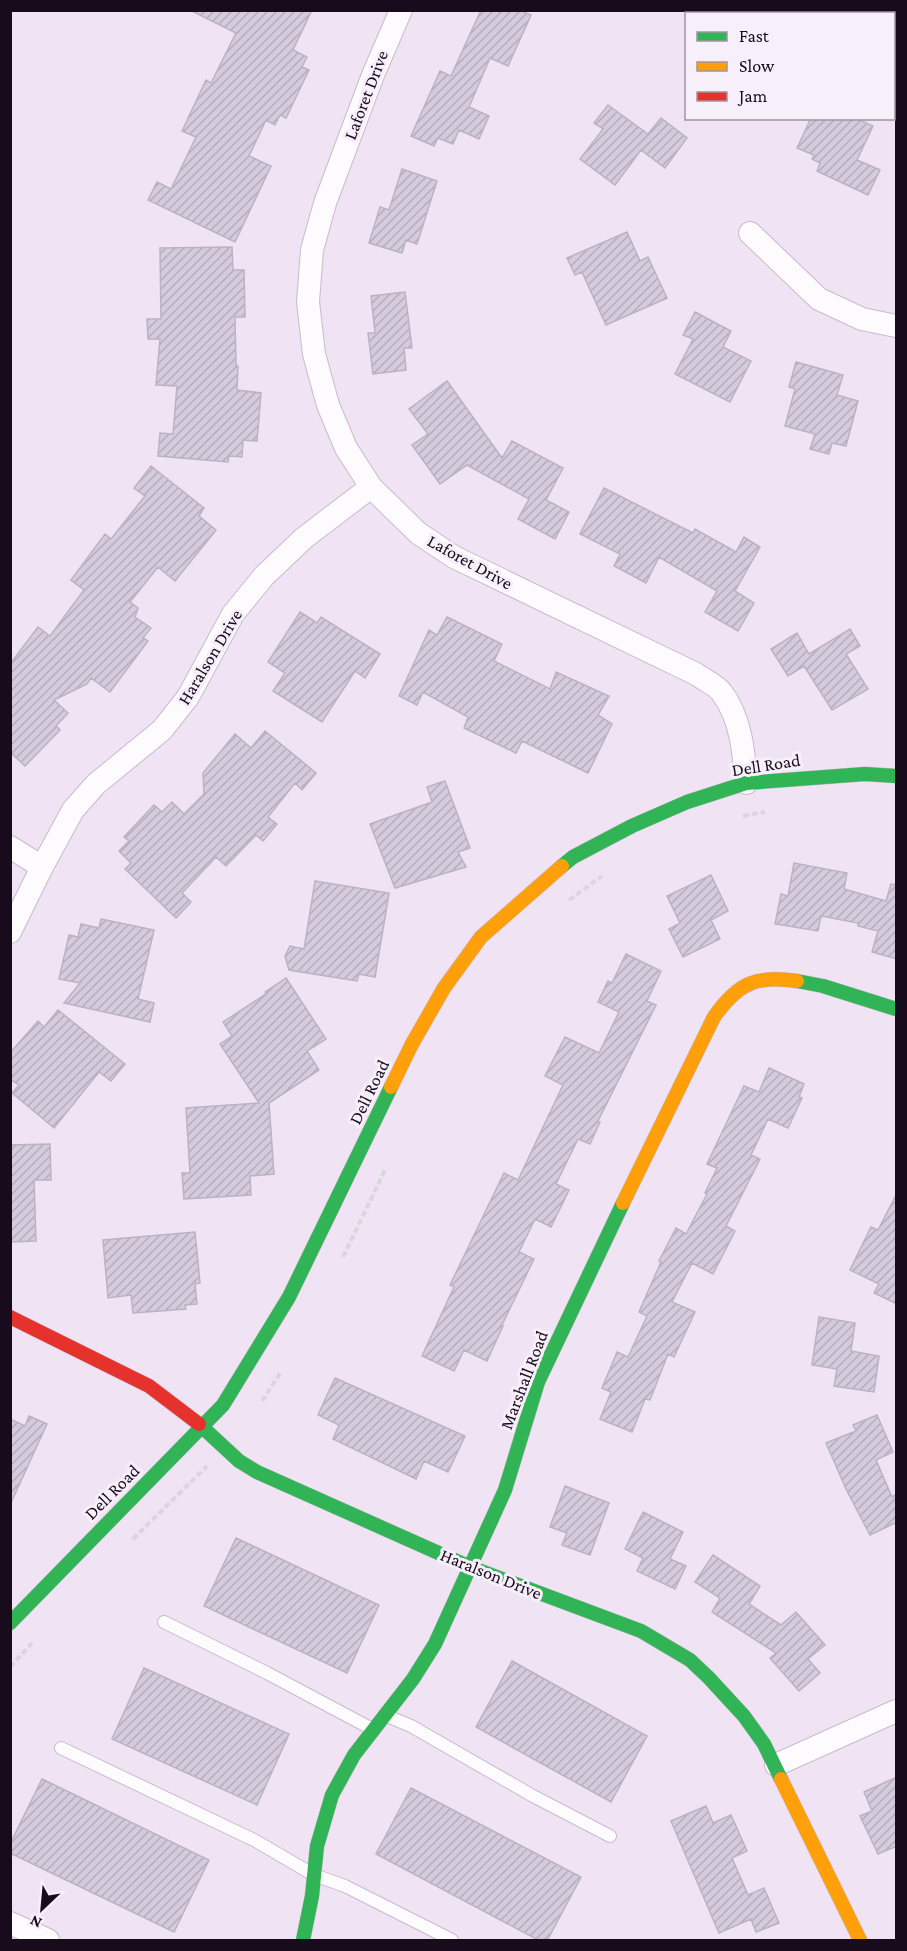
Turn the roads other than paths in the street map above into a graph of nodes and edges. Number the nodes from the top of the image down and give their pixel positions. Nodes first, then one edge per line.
1 (401, 10) edge
2 (750, 233) dead end
3 (897, 326) edge
4 (371, 487) junction
5 (897, 777) edge
6 (746, 783) junction
7 (10, 847) edge
8 (42, 867) junction
9 (10, 932) edge
10 (897, 1009) edge
11 (10, 1317) edge
12 (203, 1427) junction
13 (470, 1567) junction
14 (164, 1622) dead end
15 (10, 1623) edge
16 (897, 1711) edge
17 (385, 1715) junction
18 (374, 1730) junction
19 (61, 1748) dead end
20 (776, 1765) junction
21 (610, 1836) dead end
22 (314, 1875) junction
23 (10, 1923) edge
24 (48, 1941) edge
25 (303, 1941) edge
26 (452, 1941) edge
27 (860, 1941) edge

1 - 4 street, Laforet Drive
2 - 3 street
4 - 6 street, Laforet Drive
4 - 8 street, Haralson Drive
5 - 6 street, Dell Road
6 - 12 street, Dell Road
7 - 8 street
8 - 9 street, Haralson Drive
10 - 13 street, Marshall Road
11 - 12 street, Haralson Drive
12 - 13 street, Haralson Drive
12 - 15 street, Dell Road
13 - 17 street, Marshall Road
13 - 20 street, Haralson Drive
14 - 18 lane
16 - 20 street
17 - 18 street, Marshall Road
17 - 21 lane
18 - 22 street, Marshall Road
19 - 22 lane
20 - 27 street, Haralson Drive
22 - 25 street, Marshall Road
22 - 26 lane
23 - 24 street

